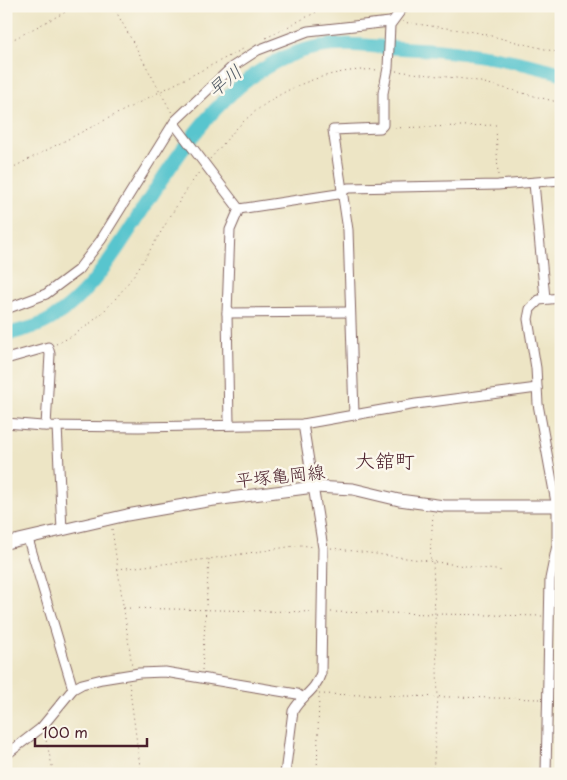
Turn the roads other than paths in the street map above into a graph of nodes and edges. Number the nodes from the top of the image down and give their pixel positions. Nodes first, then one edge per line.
1 (404, 6) edge
2 (390, 23) junction
3 (175, 124) junction
4 (561, 180) edge
5 (534, 183) junction
6 (344, 191) junction
7 (239, 209) junction
8 (545, 298) junction
9 (561, 298) edge
10 (6, 309) edge
11 (350, 312) junction
12 (227, 313) junction
13 (6, 359) edge
14 (537, 388) junction
15 (354, 414) junction
16 (6, 423) edge
17 (229, 424) junction
18 (303, 424) junction
19 (46, 426) junction
20 (57, 426) junction
21 (314, 486) junction
22 (559, 506) edge
23 (62, 530) junction
24 (28, 538) junction
25 (6, 544) edge
26 (73, 690) junction
27 (303, 698) junction
28 (6, 755) edge
29 (286, 774) edge
30 (546, 774) edge

1 - 2 street
2 - 3 street
2 - 6 street
3 - 7 street
3 - 10 street
4 - 5 street
5 - 6 street
5 - 8 street
6 - 7 street
6 - 11 street
7 - 12 street
8 - 9 street
8 - 14 street
11 - 12 street
11 - 15 street
12 - 17 street
13 - 19 street
14 - 15 street
14 - 22 street
15 - 18 street
16 - 19 street
17 - 18 street
17 - 20 street
18 - 21 street
19 - 20 street
20 - 23 street
21 - 22 main road, 平塚亀岡線
21 - 23 main road, 平塚亀岡線
21 - 27 street
22 - 30 street
23 - 24 main road, 平塚亀岡線
24 - 25 main road, 平塚亀岡線
24 - 26 street
26 - 27 street
26 - 28 street
27 - 29 street

